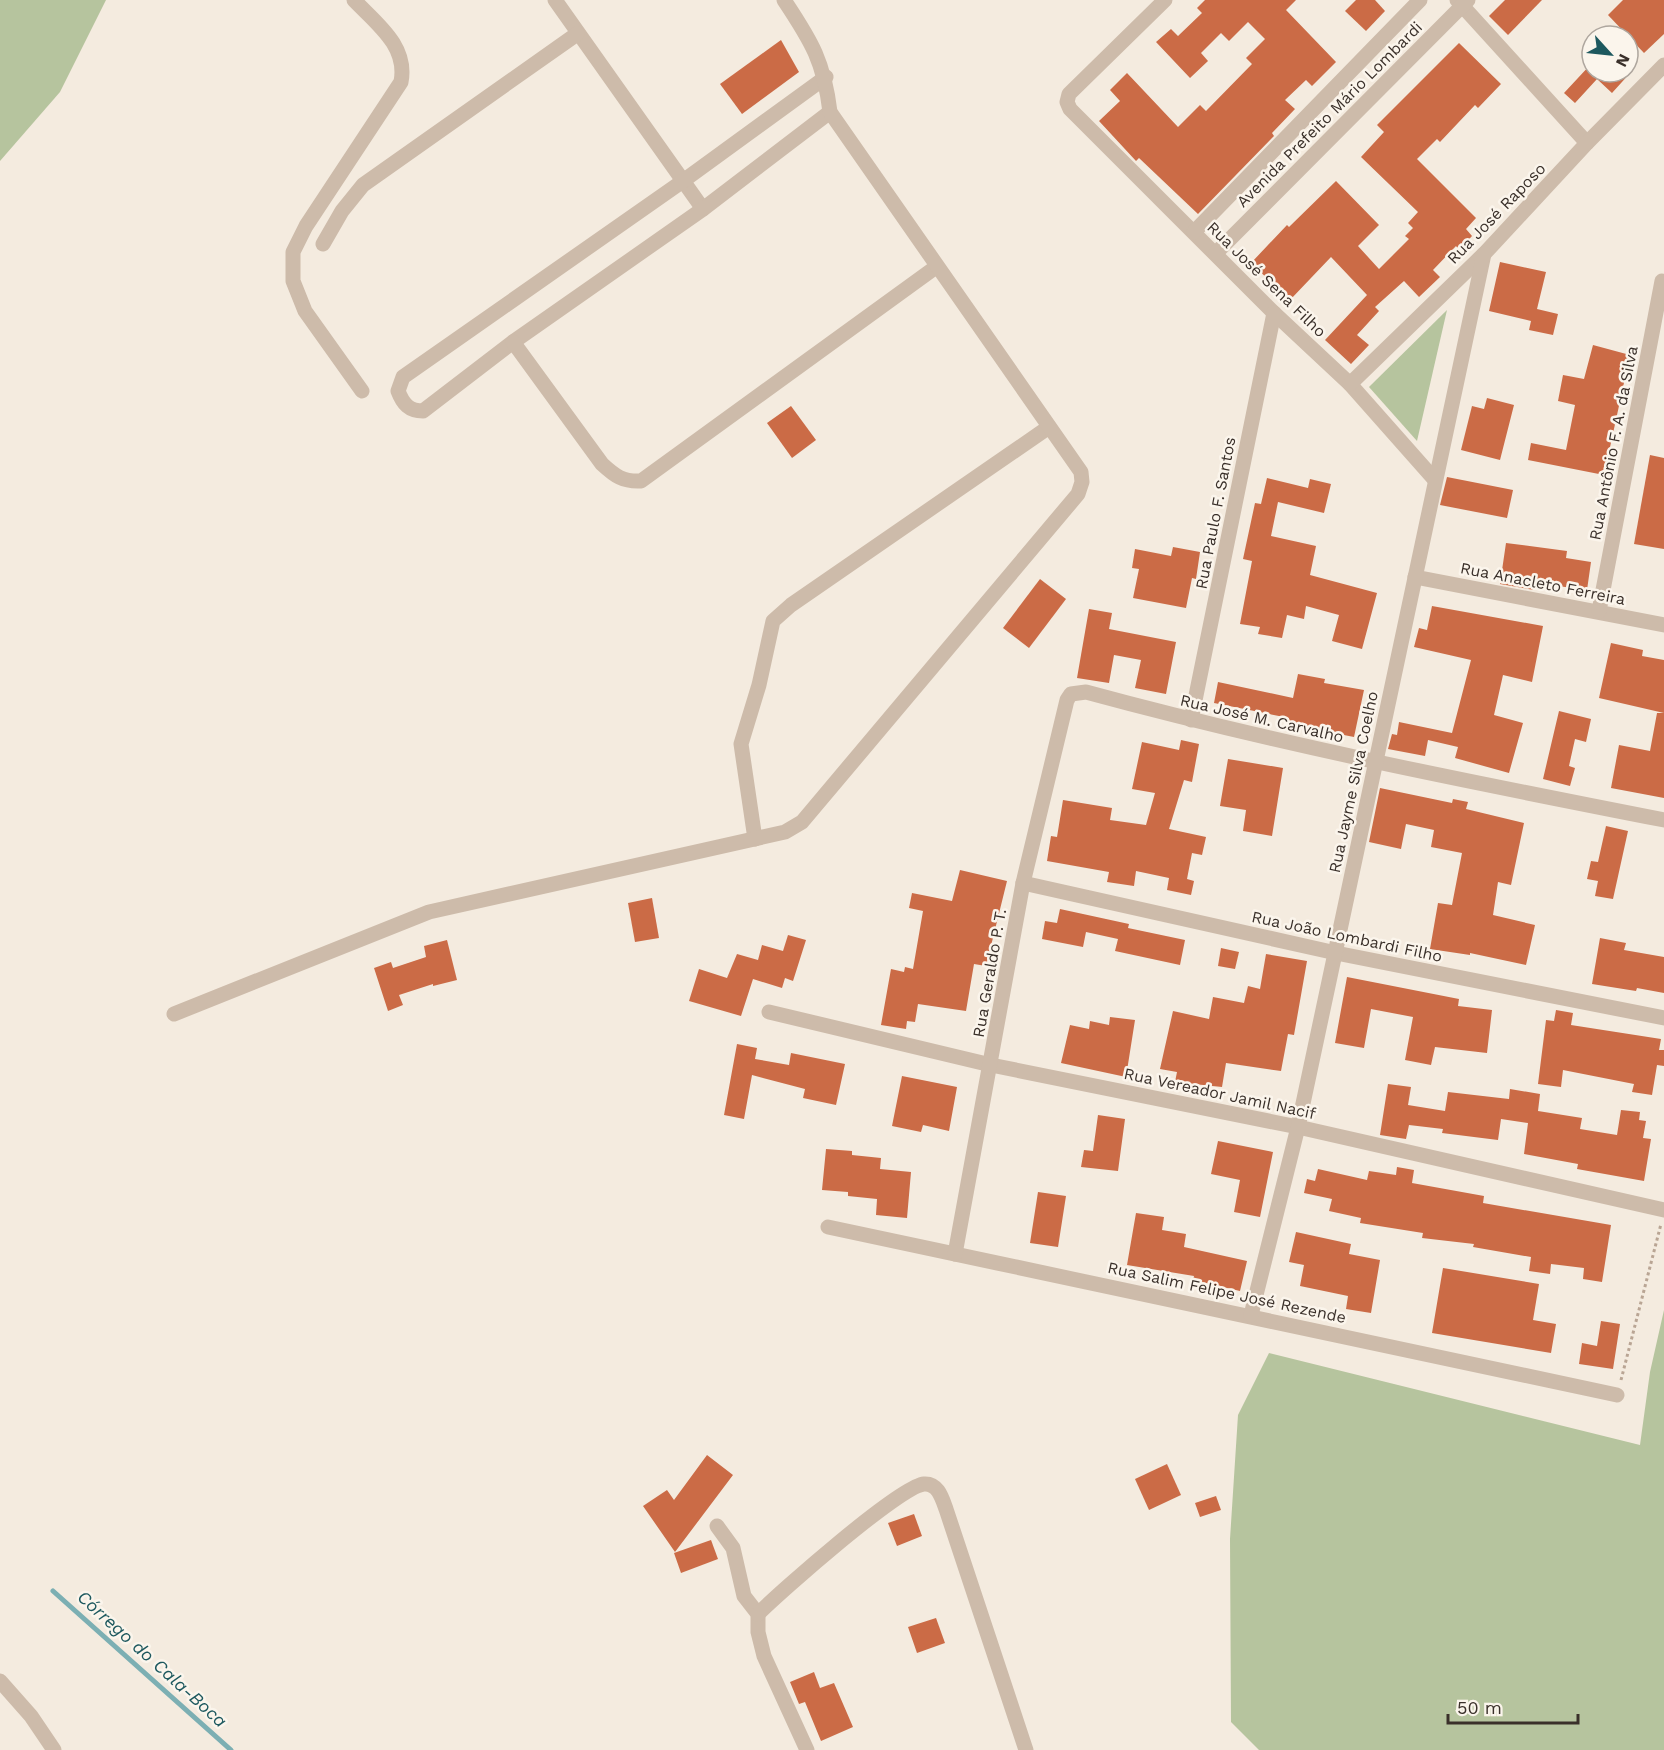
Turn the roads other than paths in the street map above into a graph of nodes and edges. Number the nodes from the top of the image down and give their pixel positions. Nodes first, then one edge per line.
1 (354, 0) edge
2 (555, 0) edge
3 (784, 0) edge
4 (1165, 0) edge
5 (1420, 0) edge
6 (1463, 2) edge
7 (577, 34) junction
8 (1664, 65) edge
9 (826, 77) junction
10 (830, 112) junction
11 (1587, 143) junction
12 (683, 182) junction
13 (703, 209) junction
14 (1194, 232) junction
15 (323, 244) dead end
16 (1216, 253) junction
17 (1484, 254) junction
18 (936, 267) junction
19 (1662, 281) dead end
20 (1274, 313) junction
21 (513, 342) junction
22 (1350, 384) junction
23 (362, 391) dead end
24 (1049, 428) junction
25 (1435, 480) junction
26 (1415, 577) junction
27 (1599, 611) junction
28 (1664, 625) edge
29 (1067, 700) joint
30 (1191, 720) junction
31 (1375, 763) junction
32 (1664, 820) edge
33 (755, 839) junction
34 (1023, 883) junction
35 (1336, 953) junction
36 (769, 1012) dead end
37 (174, 1014) dead end
38 (1664, 1018) edge
39 (991, 1065) junction
40 (1298, 1126) junction
41 (1663, 1216) edge
42 (828, 1227) dead end
43 (955, 1254) junction
44 (1251, 1315) junction
45 (1617, 1395) road end
46 (717, 1526) dead end
47 (758, 1614) junction
48 (0, 1681) edge
49 (54, 1750) edge
50 (807, 1750) edge
51 (1026, 1750) edge

1 - 23 street
2 - 7 street
3 - 9 street
4 - 14 street, Rua José Sena Filho
5 - 14 street, Avenida Prefeito Mário Lombardi
6 - 11 street
6 - 16 street, Avenida Prefeito Mário Lombardi
7 - 12 street
7 - 15 street
8 - 11 street, Rua José Raposo
9 - 10 street
9 - 12 street
10 - 13 street
10 - 18 street
11 - 17 street, Rua José Raposo
12 - 13 street
12 - 21 street
13 - 21 street
14 - 16 street, Rua José Sena Filho
16 - 20 street, Rua José Sena Filho
17 - 22 street, Rua José Raposo
17 - 25 street, Rua Jayme Silva Coelho
18 - 21 street
18 - 24 street
19 - 27 street, Rua Antônio F. A. da Silva
20 - 22 street, Rua José Sena Filho
20 - 30 street, Rua Paulo F. Santos
22 - 25 street, Rua José Sena Filho
24 - 33 street
24 - 33 street
25 - 26 street, Rua Jayme Silva Coelho
26 - 27 street, Rua Anacleto Ferreira
26 - 31 street, Rua Jayme Silva Coelho
27 - 28 street, Rua Anacleto Ferreira
29 - 30 street, Rua José M. Carvalho
29 - 34 street, Rua Geraldo P. T.
30 - 31 street, Rua José M. Carvalho
31 - 32 street, Rua José M. Carvalho
31 - 35 street, Rua Jayme Silva Coelho
33 - 37 street
34 - 35 street, Rua João Lombardi Filho
34 - 39 street, Rua Geraldo P. T.
35 - 38 street, Rua João Lombardi Filho
35 - 40 street, Rua Jayme Silva Coelho
36 - 39 street, Rua Vereador Jamil Nacif
39 - 40 street, Rua Vereador Jamil Nacif
39 - 43 street, Rua Geraldo P. T.
40 - 41 street, Rua Vereador Jamil Nacif
40 - 44 street, Rua Jayme Silva Coelho
42 - 43 street, Rua Salim Felipe José Rezende
43 - 44 street, Rua Salim Felipe José Rezende
44 - 45 street, Rua Salim Felipe José Rezende
46 - 47 street
47 - 50 street
47 - 51 street
48 - 49 street

